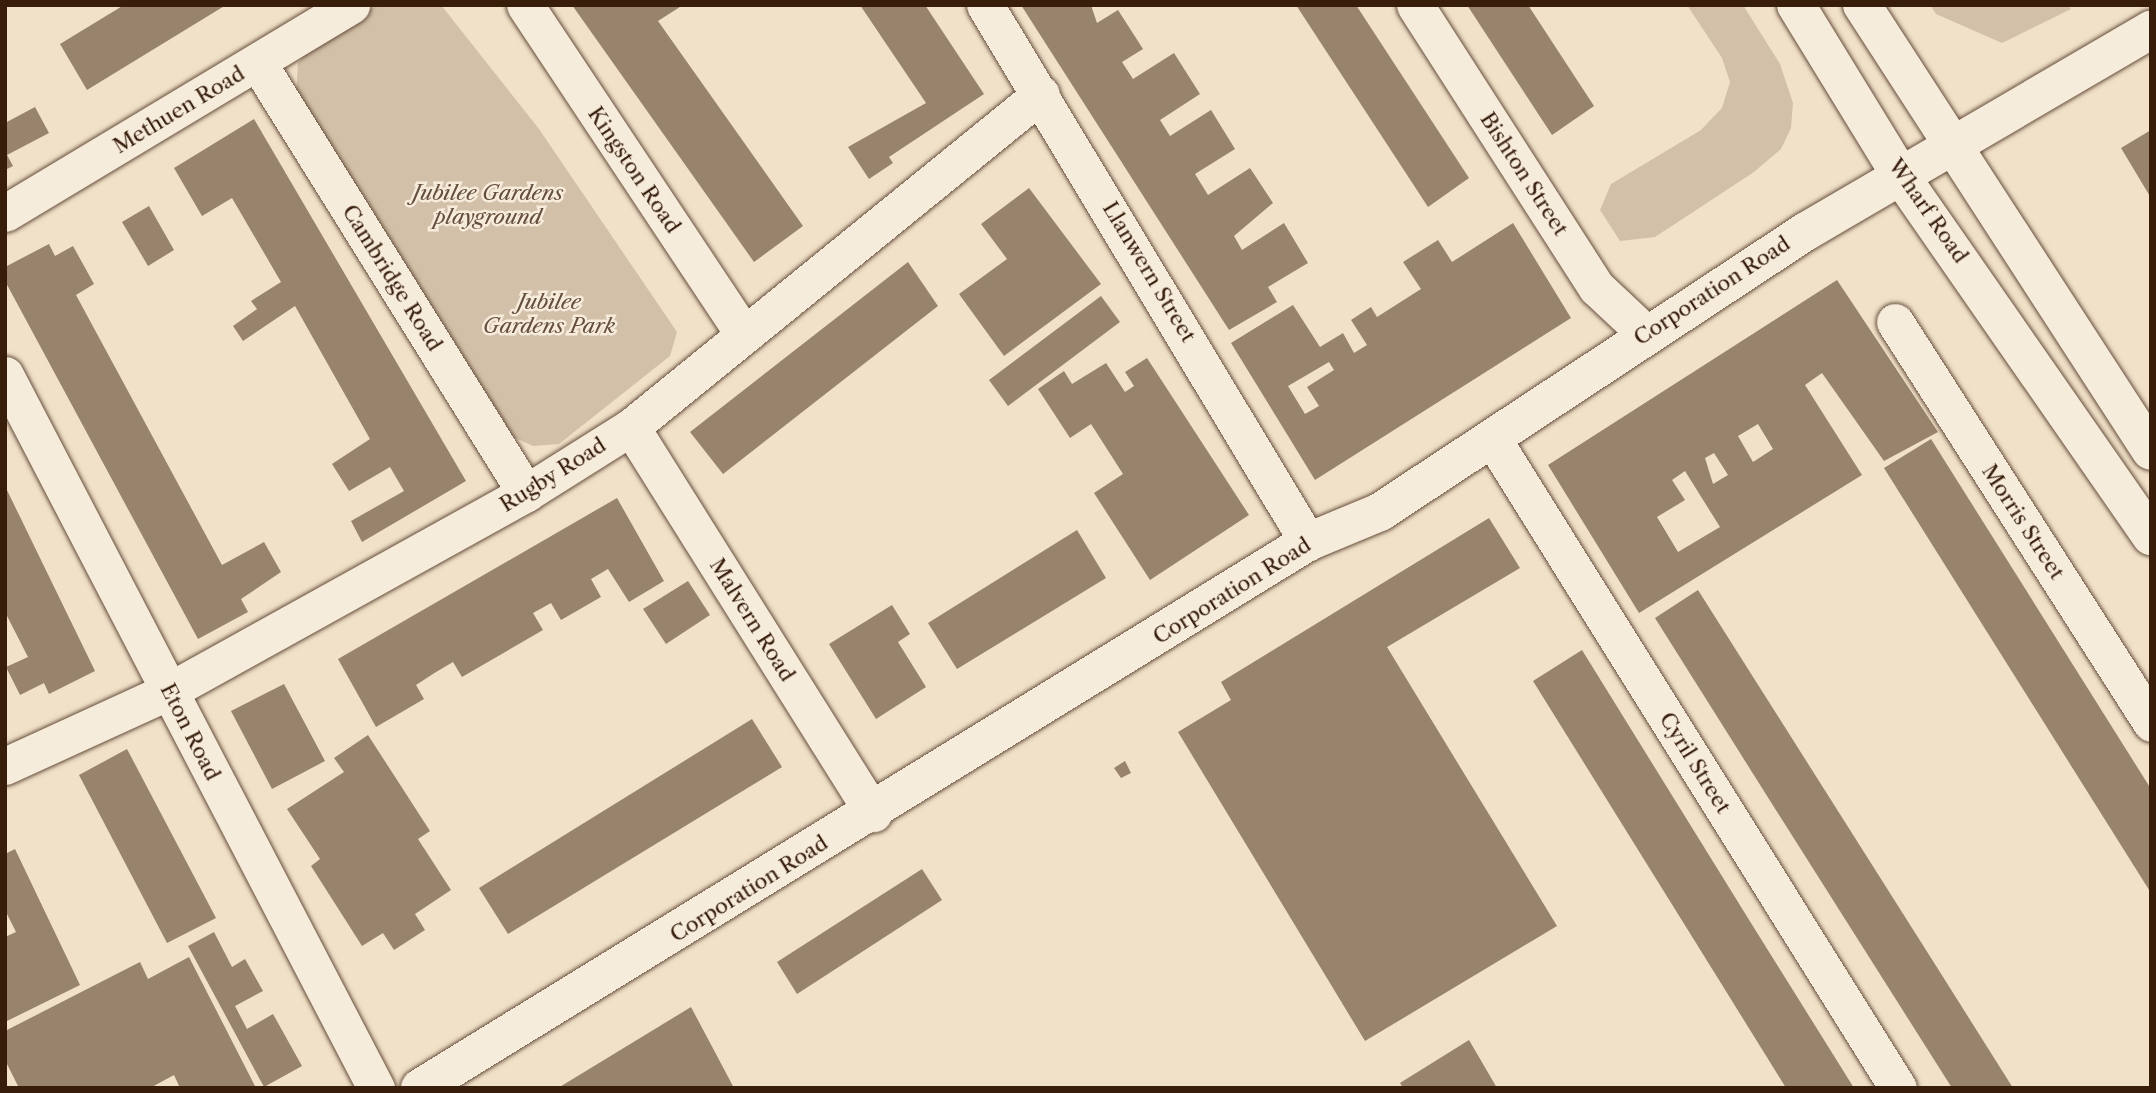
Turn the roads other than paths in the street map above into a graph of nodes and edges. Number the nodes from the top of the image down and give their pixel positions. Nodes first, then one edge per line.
1 (351, 5) edge
2 (525, 5) edge
3 (985, 5) edge
4 (1415, 5) edge
5 (1796, 5) edge
6 (1862, 5) edge
7 (2151, 30) edge
8 (258, 63) junction
9 (1041, 94) junction
10 (1954, 145) junction
11 (1900, 175) junction
12 (5, 213) edge
13 (1895, 322) dead end
14 (1645, 332) junction
15 (744, 335) junction
16 (5, 375) edge
17 (631, 426) junction
18 (1492, 438) junction
19 (2151, 451) edge
20 (526, 493) junction
21 (2151, 536) edge
22 (1308, 541) junction
23 (169, 691) junction
24 (2151, 723) edge
25 (5, 766) edge
26 (873, 813) junction
27 (376, 1088) edge
28 (420, 1088) edge
29 (1898, 1088) edge

1 - 8 street, Methuen Road
2 - 15 street, Kingston Road
3 - 9 street, Llanwern Street
4 - 14 street, Bishton Street
5 - 11 street, Wharf Road
6 - 10 street
7 - 10 street, Corporation Road
8 - 12 street, Methuen Road
8 - 20 street, Cambridge Road
9 - 15 street, Rugby Road
9 - 22 street, Llanwern Street
10 - 11 street, Corporation Road
10 - 19 street
11 - 14 street, Corporation Road
11 - 21 street, Wharf Road
13 - 24 street, Morris Street
14 - 18 street, Corporation Road
15 - 17 street, Rugby Road
16 - 23 street, Eton Road
17 - 20 street, Rugby Road
17 - 26 street, Malvern Road
18 - 22 street, Corporation Road
18 - 29 street, Cyril Street
20 - 23 street, Rugby Road
22 - 26 street, Corporation Road
23 - 25 street, Rugby Road
23 - 27 street, Eton Road
26 - 28 street, Corporation Road

